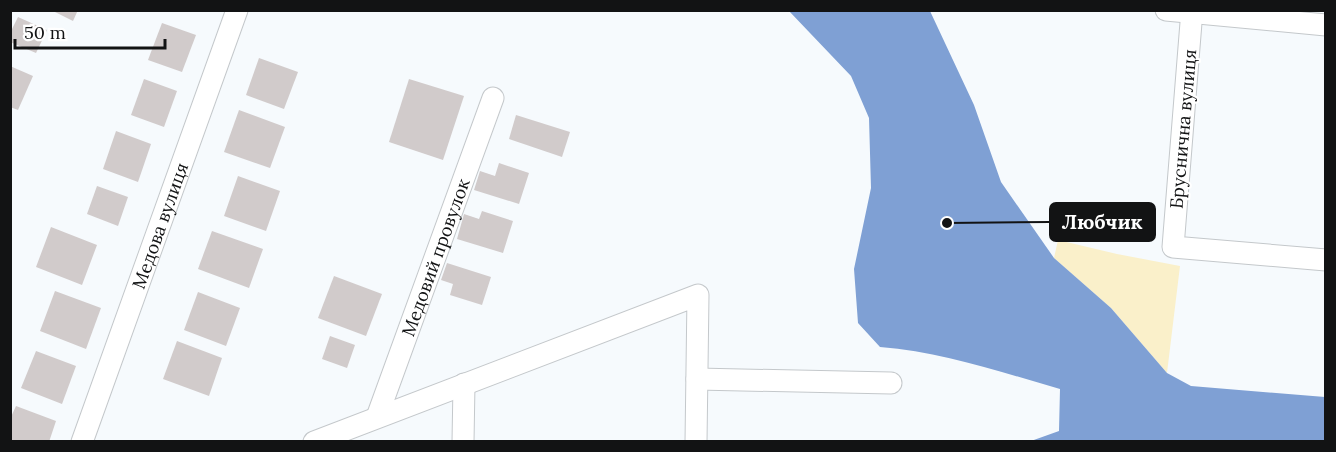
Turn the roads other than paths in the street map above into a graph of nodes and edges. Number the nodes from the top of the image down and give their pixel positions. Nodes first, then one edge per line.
1 (237, 10) edge
2 (1166, 10) edge
3 (1192, 12) edge
4 (1326, 25) edge
5 (493, 98) dead end
6 (1326, 260) edge
7 (698, 379) junction
8 (891, 383) dead end
9 (464, 384) junction
10 (377, 417) junction
11 (82, 441) edge
12 (314, 441) edge
13 (463, 441) edge
14 (696, 441) edge

1 - 11 street, Медова вулиця
2 - 3 street
3 - 4 street
3 - 6 street, Бруснична вулиця
5 - 10 street, Медовий провулок
7 - 8 street
7 - 9 street
7 - 14 street
9 - 10 street
9 - 13 street
10 - 12 street

